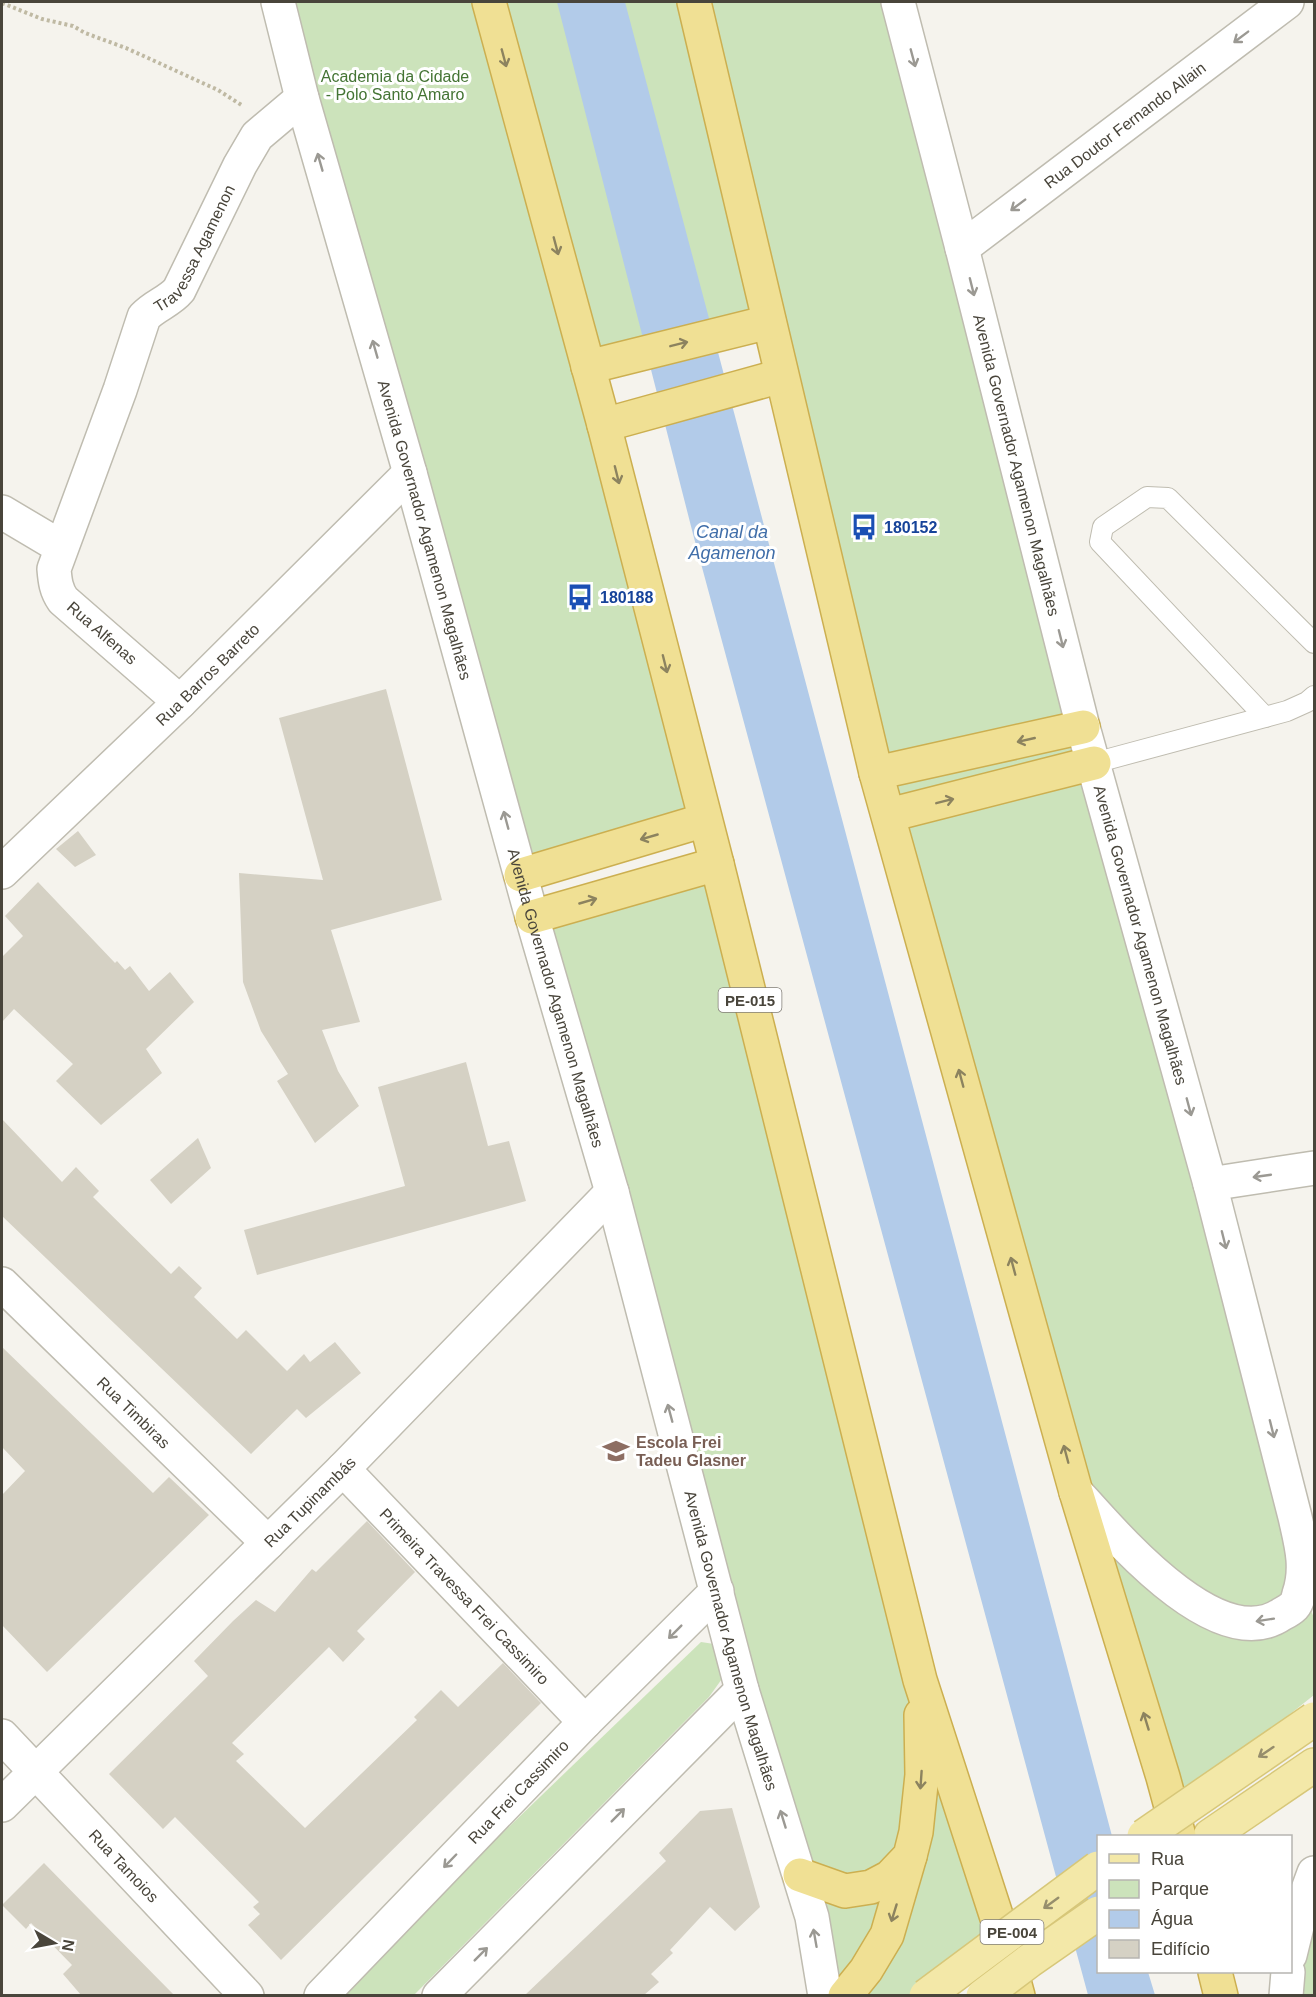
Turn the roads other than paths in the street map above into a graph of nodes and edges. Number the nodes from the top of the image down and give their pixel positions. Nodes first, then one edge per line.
1 (278, 2) edge
2 (489, 2) edge
3 (694, 2) edge
4 (898, 2) edge
5 (1287, 2) edge
6 (302, 98) junction
7 (962, 248) junction
8 (757, 325) junction
9 (588, 367) junction
10 (769, 380) junction
11 (604, 425) junction
12 (410, 472) junction
13 (2, 512) edge
14 (61, 547) junction
15 (1314, 643) edge
16 (1314, 696) edge
17 (180, 702) junction
18 (1265, 717) junction
19 (1083, 727) junction
20 (1094, 763) junction
21 (876, 773) junction
22 (888, 815) junction
23 (705, 820) junction
24 (717, 864) junction
25 (2, 872) edge
26 (521, 875) junction
27 (532, 918) junction
28 (1314, 1168) edge
29 (1210, 1184) junction
30 (612, 1192) junction
31 (2, 1284) edge
32 (343, 1469) junction
33 (1076, 1492) junction
34 (268, 1543) junction
35 (717, 1591) junction
36 (920, 1680) junction
37 (742, 1690) junction
38 (1314, 1719) edge
39 (585, 1722) junction
40 (2, 1736) edge
41 (1314, 1765) edge
42 (35, 1771) junction
43 (2, 1805) edge
44 (1145, 1835) edge
45 (1179, 1835) edge
46 (1211, 1835) edge
47 (910, 1856) junction
48 (1097, 1869) edge
49 (1314, 1873) edge
50 (800, 1875) junction
51 (1097, 1914) edge
52 (1300, 1935) edge
53 (1216, 1973) edge
54 (1288, 1973) edge
55 (247, 1995) edge
56 (321, 1995) edge
57 (439, 1995) edge
58 (825, 1995) edge
59 (845, 1995) edge
60 (926, 1995) edge
61 (983, 1995) edge
62 (1018, 1995) edge
63 (1221, 1995) edge
64 (1286, 1995) edge

1 - 6 street, Avenida Governador Agamenon Magalhães
2 -> 9 highway, PE-015
3 - 8 highway, Avenida Governador Agamenon Magalhães
4 -> 7 street, Avenida Governador Agamenon Magalhães
5 -> 7 street, Rua Doutor Fernando Allain
12 -> 6 street, Avenida Governador Agamenon Magalhães
6 - 14 street, Travessa Agamenon
7 -> 19 street, Avenida Governador Agamenon Magalhães
9 -> 8 highway
8 - 10 highway, Avenida Governador Agamenon Magalhães
9 - 11 highway, PE-015
10 - 11 highway
10 - 21 highway, Avenida Governador Agamenon Magalhães
11 -> 23 highway, PE-015
12 - 17 street, Rua Barros Barreto
26 -> 12 street, Avenida Governador Agamenon Magalhães
13 - 14 street
14 - 17 street, Rua Alfenas
15 - 18 lane
16 - 18 lane
17 - 25 street, Rua Barros Barreto
18 - 20 lane
19 - 20 street, Avenida Governador Agamenon Magalhães
19 -> 21 highway
22 -> 20 highway
20 -> 29 street, Avenida Governador Agamenon Magalhães
21 - 22 highway, Avenida Governador Agamenon Magalhães
33 -> 22 highway, Avenida Governador Agamenon Magalhães
23 - 24 highway, PE-015
23 -> 26 highway
27 -> 24 highway
24 - 36 highway, PE-015
26 - 27 street, Avenida Governador Agamenon Magalhães
27 - 30 street, Avenida Governador Agamenon Magalhães
28 -> 29 street
29 -> 33 street, Avenida Governador Agamenon Magalhães
30 - 32 street, Rua Tupinambás
35 -> 30 street, Avenida Governador Agamenon Magalhães
31 - 34 street, Rua Timbiras
32 - 34 street, Rua Tupinambás
32 - 39 street, Primeira Travessa Frei Cassimiro
45 -> 33 highway, Avenida Governador Agamenon Magalhães
34 - 42 street, Rua Tupinambás
35 - 37 street, Avenida Governador Agamenon Magalhães
35 -> 39 street, Rua Frei Cassimiro
36 -> 47 highway
36 - 62 highway, PE-015
50 -> 37 street, Avenida Governador Agamenon Magalhães
57 -> 37 street
38 -> 44 main road, bridge
39 -> 56 street, Rua Frei Cassimiro
40 - 42 street, Rua Tamoios
41 - 46 main road
42 - 43 street, Rua Tupinambás
42 - 55 street, Rua Tamoios
47 - 50 highway
47 -> 59 highway
48 -> 60 main road, PE-004, bridge
49 - 52 street
58 -> 50 street, Avenida Governador Agamenon Magalhães
51 - 61 main road, PE-004, bridge
53 - 63 highway
54 - 64 street

